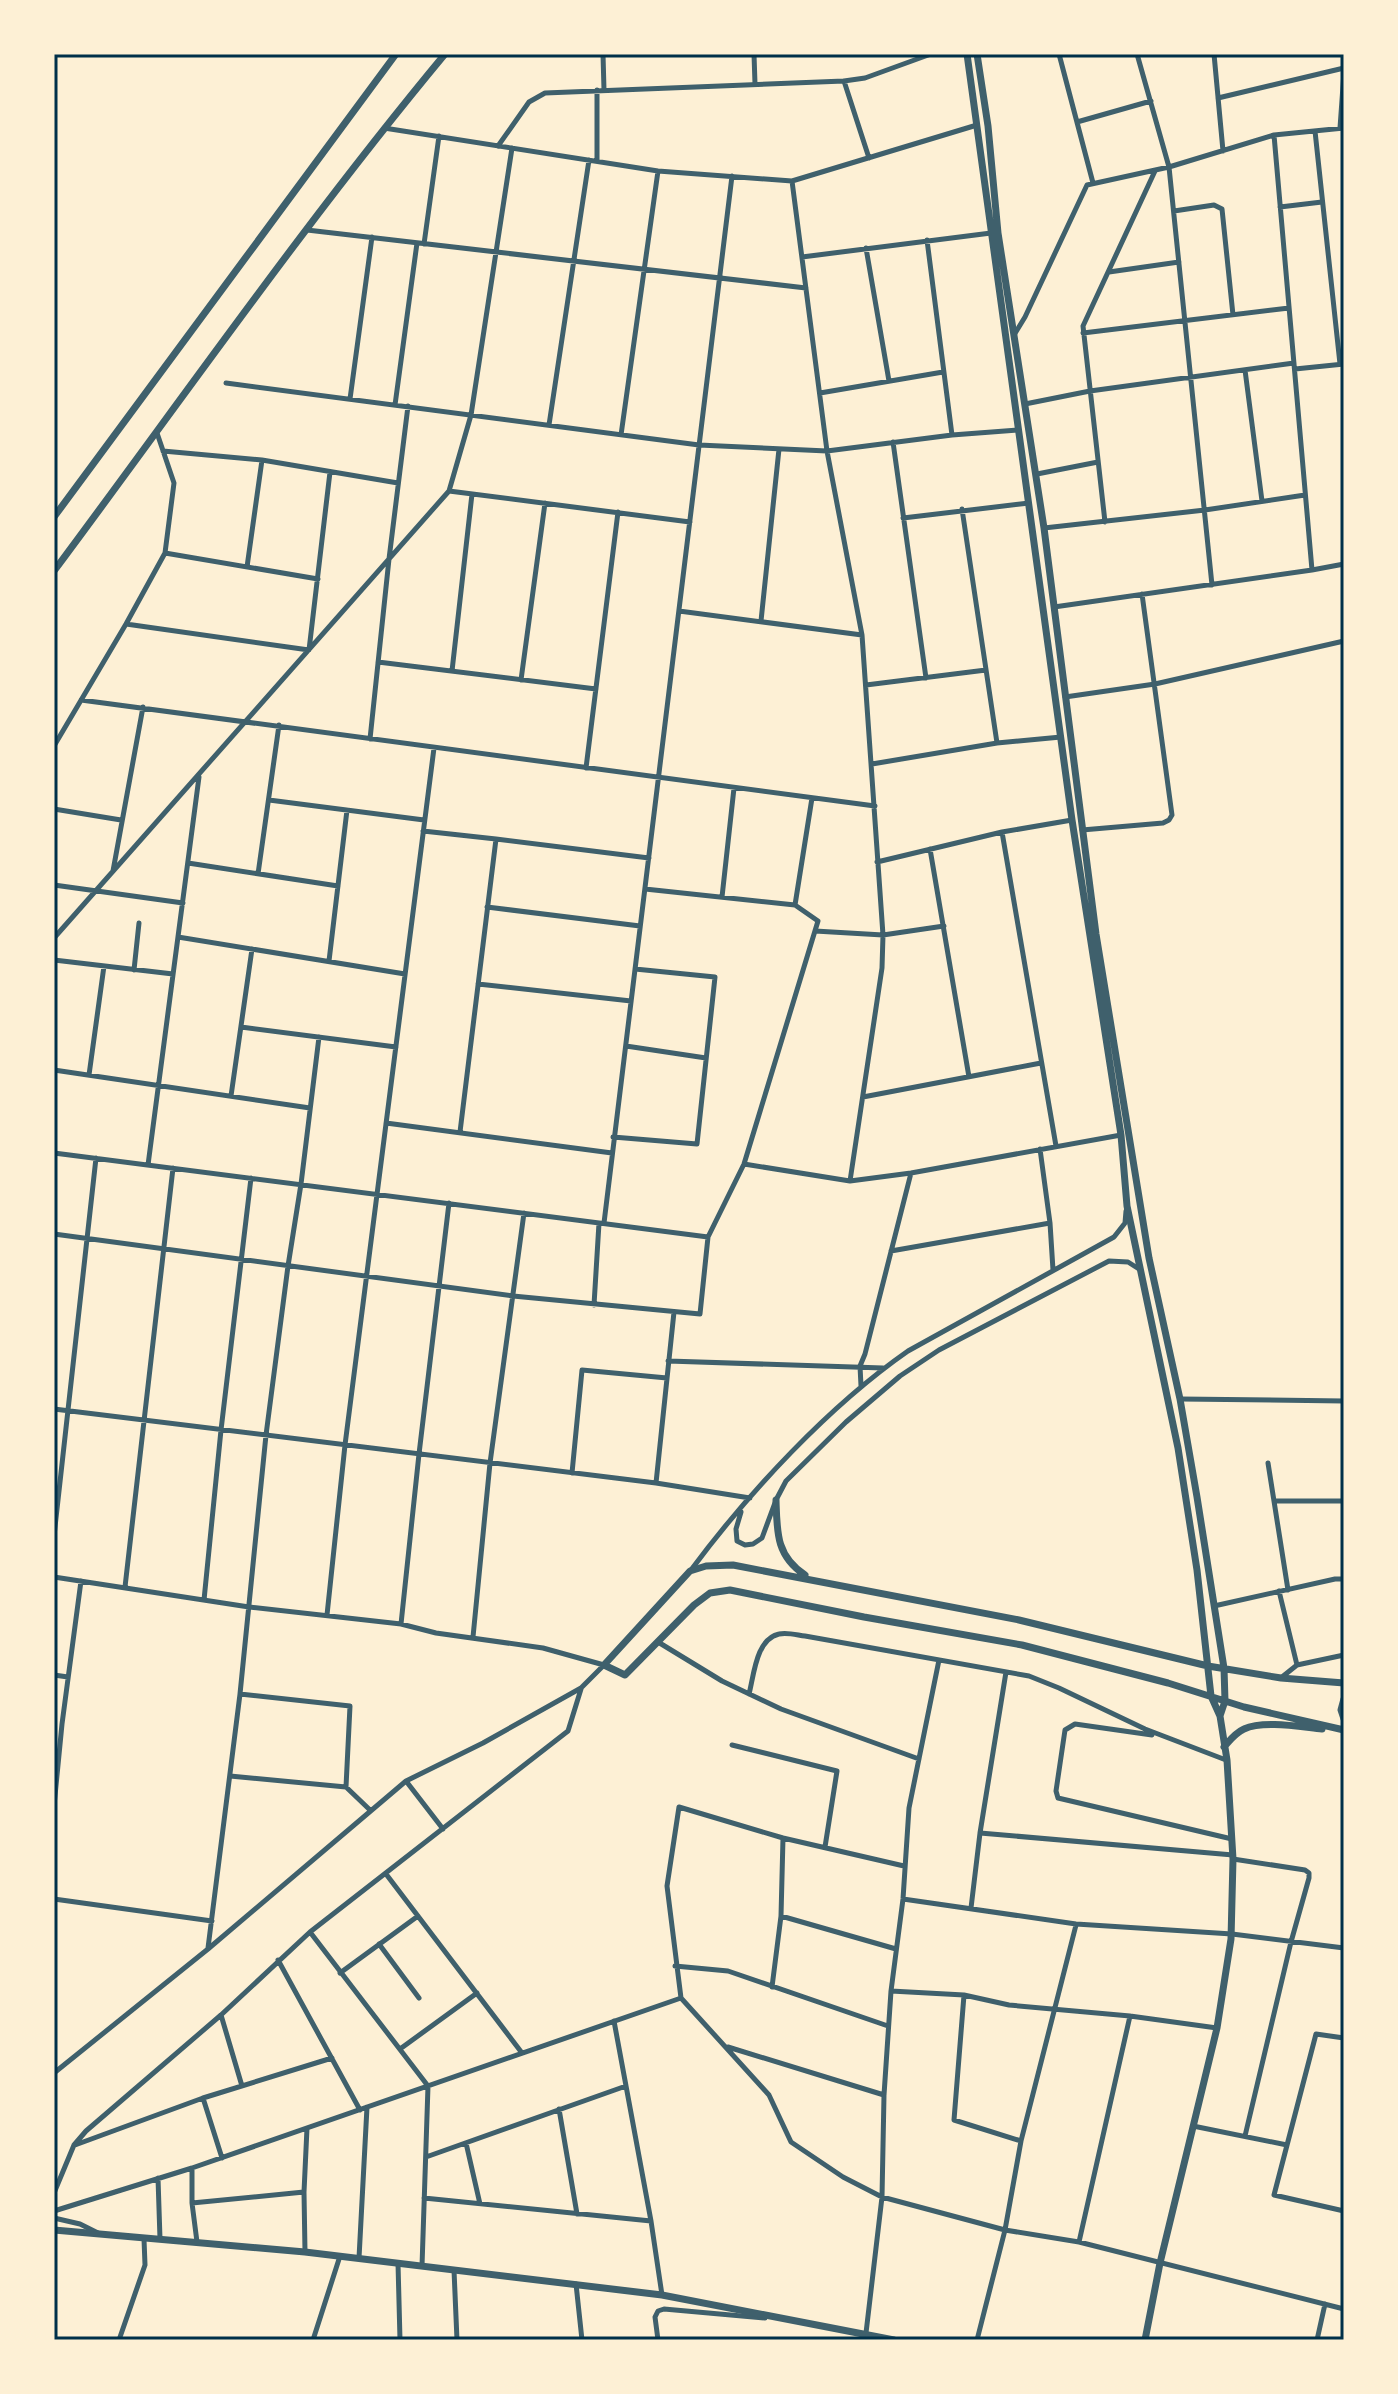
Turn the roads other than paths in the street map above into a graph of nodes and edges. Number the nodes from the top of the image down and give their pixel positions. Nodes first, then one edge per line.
1 (396, 54) edge
2 (445, 54) edge
3 (603, 54) edge
4 (754, 54) edge
5 (931, 54) edge
6 (967, 54) edge
7 (977, 54) edge
8 (1059, 54) edge
9 (1137, 54) edge
10 (1214, 54) edge
11 (1344, 70) edge
12 (844, 81) junction
13 (755, 84) junction
14 (600, 90) junction
15 (1218, 98) junction
16 (1151, 101) junction
17 (1077, 122) junction
18 (977, 125) junction
19 (383, 128) junction
20 (1342, 128) edge
21 (1315, 131) junction
22 (1274, 135) junction
23 (439, 136) junction
24 (498, 146) junction
25 (512, 148) junction
26 (1223, 151) junction
27 (869, 158) junction
28 (589, 160) junction
29 (597, 161) junction
30 (1169, 167) junction
31 (1155, 170) junction
32 (658, 171) junction
33 (732, 176) junction
34 (792, 181) junction
35 (1093, 183) junction
36 (1322, 202) junction
37 (1280, 207) junction
38 (1174, 211) junction
39 (306, 230) junction
40 (992, 233) junction
41 (373, 237) junction
42 (927, 240) junction
43 (420, 243) junction
44 (866, 248) junction
45 (496, 252) junction
46 (802, 257) junction
47 (574, 261) junction
48 (1179, 262) junction
49 (644, 269) junction
50 (1108, 272) junction
51 (719, 278) junction
52 (806, 288) junction
53 (1289, 308) junction
54 (1233, 315) junction
55 (1185, 321) junction
56 (1083, 333) junction
57 (1013, 336) junction
58 (1342, 364) edge
59 (1294, 366) junction
60 (1245, 370) junction
61 (943, 372) junction
62 (1191, 377) junction
63 (889, 381) junction
64 (226, 383) dead end
65 (1090, 391) junction
66 (820, 393) junction
67 (350, 399) junction
68 (1025, 404) junction
69 (395, 405) junction
70 (408, 406) junction
71 (471, 415) junction
72 (549, 425) junction
73 (1018, 430) junction
74 (157, 433) junction
75 (621, 435) junction
76 (952, 435) junction
77 (893, 442) junction
78 (699, 445) junction
79 (779, 449) junction
80 (163, 451) junction
81 (827, 451) junction
82 (262, 460) junction
83 (1098, 462) junction
84 (330, 472) junction
85 (1037, 474) junction
86 (398, 483) junction
87 (449, 491) junction
88 (472, 494) junction
89 (1306, 495) junction
90 (1262, 501) junction
91 (545, 503) junction
92 (1029, 503) junction
93 (962, 509) junction
94 (1205, 510) junction
95 (618, 512) junction
96 (54, 517) edge
97 (903, 518) junction
98 (690, 522) junction
99 (1105, 522) junction
100 (1044, 528) junction
101 (165, 553) junction
102 (389, 559) junction
103 (1344, 564) edge
104 (247, 567) junction
105 (1312, 570) junction
106 (54, 571) edge
107 (318, 579) junction
108 (1212, 585) junction
109 (1142, 594) junction
110 (1054, 607) junction
111 (679, 611) junction
112 (761, 621) junction
113 (126, 624) junction
114 (862, 635) junction
115 (1344, 641) edge
116 (309, 650) junction
117 (378, 662) junction
118 (986, 670) junction
119 (452, 671) junction
120 (926, 678) junction
121 (521, 680) junction
122 (1155, 684) junction
123 (866, 685) junction
124 (596, 689) junction
125 (1065, 697) junction
126 (81, 700) junction
127 (143, 707) junction
128 (247, 720) junction
129 (279, 725) junction
130 (1062, 737) junction
131 (370, 739) junction
132 (997, 743) junction
133 (54, 746) edge
134 (434, 748) junction
135 (872, 764) junction
136 (586, 768) junction
137 (199, 775) junction
138 (658, 778) junction
139 (734, 788) junction
140 (812, 798) junction
141 (269, 800) junction
142 (875, 806) junction
143 (54, 809) edge
144 (347, 810) junction
145 (121, 820) junction
146 (424, 820) junction
147 (1072, 820) junction
148 (1081, 830) junction
149 (423, 831) junction
150 (1002, 832) junction
151 (496, 839) junction
152 (930, 849) junction
153 (649, 858) junction
154 (877, 862) junction
155 (188, 863) junction
156 (113, 872) junction
157 (258, 874) junction
158 (54, 885) edge
159 (338, 886) junction
160 (645, 889) junction
161 (96, 891) junction
162 (722, 897) junction
163 (183, 903) junction
164 (795, 905) junction
165 (487, 907) junction
166 (139, 923) dead end
167 (640, 926) junction
168 (944, 926) junction
169 (815, 931) junction
170 (883, 935) junction
171 (178, 937) junction
172 (54, 938) edge
173 (252, 949) junction
174 (54, 960) edge
175 (329, 961) junction
176 (104, 966) junction
177 (635, 969) junction
178 (134, 970) junction
179 (173, 974) junction
180 (405, 974) junction
181 (478, 984) junction
182 (631, 1001) junction
183 (241, 1027) junction
184 (319, 1037) junction
185 (626, 1046) junction
186 (396, 1047) junction
187 (706, 1058) junction
188 (1041, 1063) junction
189 (54, 1070) edge
190 (89, 1075) junction
191 (969, 1077) junction
192 (158, 1085) junction
193 (231, 1096) junction
194 (863, 1097) junction
195 (310, 1108) junction
196 (386, 1123) junction
197 (460, 1132) junction
198 (1121, 1135) junction
199 (613, 1137) junction
200 (1056, 1146) junction
201 (1040, 1149) junction
202 (54, 1153) edge
203 (612, 1153) junction
204 (96, 1158) junction
205 (744, 1164) junction
206 (148, 1165) junction
207 (173, 1168) junction
208 (911, 1173) junction
209 (251, 1178) junction
210 (850, 1181) junction
211 (301, 1184) junction
212 (377, 1194) junction
213 (449, 1203) junction
214 (1127, 1206) junction
215 (524, 1213) junction
216 (602, 1223) junction
217 (1050, 1223) junction
218 (54, 1234) edge
219 (708, 1237) junction
220 (87, 1239) junction
221 (164, 1249) junction
222 (891, 1251) junction
223 (240, 1259) junction
224 (288, 1266) junction
225 (1053, 1270) junction
226 (1143, 1276) junction
227 (367, 1277) junction
228 (439, 1286) junction
229 (513, 1296) junction
230 (594, 1305) junction
231 (674, 1312) junction
232 (668, 1361) junction
233 (860, 1366) junction
234 (884, 1368) junction
235 (667, 1378) junction
236 (861, 1387) junction
237 (1180, 1399) junction
238 (1344, 1401) edge
239 (54, 1409) edge
240 (68, 1411) junction
241 (144, 1420) junction
242 (221, 1430) junction
243 (266, 1435) junction
244 (345, 1445) junction
245 (419, 1454) junction
246 (490, 1463) junction
247 (1268, 1463) dead end
248 (572, 1473) junction
249 (656, 1483) junction
250 (750, 1498) junction
251 (776, 1500) junction
252 (1274, 1501) junction
253 (1344, 1501) edge
254 (54, 1536) edge
255 (690, 1571) junction
256 (54, 1577) edge
257 (810, 1579) junction
258 (1344, 1579) edge
259 (81, 1581) junction
260 (125, 1587) junction
261 (1288, 1590) junction
262 (1279, 1591) junction
263 (204, 1600) junction
264 (1214, 1606) junction
265 (249, 1607) junction
266 (327, 1615) junction
267 (401, 1624) junction
268 (473, 1637) junction
269 (658, 1642) junction
270 (1344, 1655) edge
271 (939, 1660) junction
272 (604, 1665) junction
273 (1297, 1665) junction
274 (1208, 1666) junction
275 (1224, 1668) junction
276 (1006, 1672) junction
277 (54, 1675) edge
278 (68, 1677) junction
279 (1281, 1678) junction
280 (1344, 1683) edge
281 (581, 1688) junction
282 (240, 1694) junction
283 (749, 1694) junction
284 (1211, 1696) junction
285 (1344, 1699) edge
286 (1225, 1701) junction
287 (1220, 1716) junction
288 (1344, 1719) edge
289 (54, 1723) edge
290 (62, 1724) junction
291 (1343, 1730) edge
292 (1165, 1737) junction
293 (732, 1745) dead end
294 (1224, 1747) junction
295 (919, 1759) junction
296 (1227, 1760) junction
297 (230, 1776) junction
298 (406, 1781) junction
299 (346, 1787) junction
300 (54, 1806) edge
301 (370, 1810) junction
302 (443, 1829) junction
303 (980, 1833) junction
304 (783, 1838) junction
305 (1232, 1839) junction
306 (825, 1847) junction
307 (1233, 1857) junction
308 (904, 1866) junction
309 (386, 1874) junction
310 (54, 1899) edge
311 (903, 1899) junction
312 (971, 1908) junction
313 (418, 1916) junction
314 (781, 1916) junction
315 (212, 1921) junction
316 (1076, 1924) junction
317 (310, 1932) junction
318 (1232, 1934) junction
319 (1291, 1942) junction
320 (379, 1944) junction
321 (1344, 1948) edge
322 (208, 1949) junction
323 (896, 1949) junction
324 (278, 1960) junction
325 (675, 1966) junction
326 (340, 1973) junction
327 (772, 1987) junction
328 (891, 1991) junction
329 (477, 1993) junction
330 (964, 1995) junction
331 (419, 1998) dead end
332 (681, 1998) junction
333 (1055, 2009) junction
334 (221, 2015) junction
335 (1130, 2016) junction
336 (614, 2021) junction
337 (888, 2026) junction
338 (1217, 2028) junction
339 (1344, 2038) edge
340 (726, 2047) junction
341 (400, 2049) junction
342 (522, 2053) junction
343 (332, 2058) junction
344 (54, 2073) edge
345 (242, 2086) junction
346 (428, 2086) junction
347 (626, 2086) junction
348 (884, 2095) junction
349 (203, 2098) junction
350 (364, 2108) junction
351 (559, 2109) junction
352 (1193, 2126) junction
353 (307, 2128) junction
354 (1245, 2136) junction
355 (1021, 2141) junction
356 (466, 2143) junction
357 (74, 2145) junction
358 (1287, 2145) junction
359 (426, 2157) junction
360 (222, 2158) junction
361 (192, 2168) junction
362 (158, 2178) junction
363 (304, 2192) junction
364 (54, 2193) edge
365 (882, 2197) junction
366 (424, 2198) junction
367 (192, 2203) junction
368 (480, 2204) junction
369 (54, 2211) edge
370 (1344, 2211) edge
371 (577, 2214) junction
372 (54, 2218) edge
373 (651, 2221) junction
374 (54, 2230) edge
375 (1005, 2230) junction
376 (104, 2235) junction
377 (144, 2239) junction
378 (160, 2239) junction
379 (197, 2242) junction
380 (1079, 2242) junction
381 (305, 2252) junction
382 (340, 2256) junction
383 (359, 2258) junction
384 (398, 2263) junction
385 (1160, 2263) junction
386 (422, 2266) junction
387 (454, 2270) junction
388 (576, 2284) junction
389 (662, 2295) junction
390 (1325, 2304) junction
391 (1344, 2309) edge
392 (790, 2319) junction
393 (866, 2333) junction
394 (878, 2338) edge
395 (119, 2340) edge
396 (313, 2340) edge
397 (400, 2340) edge
398 (457, 2340) edge
399 (582, 2340) edge
400 (658, 2340) edge
401 (894, 2340) edge
402 (977, 2340) edge
403 (1145, 2340) edge
404 (1317, 2340) edge

1 - 96 street
2 - 19 street
3 - 14 street
4 - 13 street
5 - 12 street
6 - 18 street
7 - 57 street
8 - 17 street
9 - 16 street
10 - 15 street
11 - 15 street
11 - 20 street
12 - 13 street
12 - 27 street
13 - 14 street
14 - 24 street
14 - 29 street
15 - 26 street
16 - 17 street
16 - 30 street
17 - 35 street
18 - 27 street
18 - 40 street
19 - 23 street
19 - 39 street
20 - 21 street
21 - 22 street
21 - 36 street
22 - 26 street
22 - 37 street
23 - 24 street
23 - 43 street
24 - 25 street
25 - 28 street
25 - 45 street
26 - 30 street
27 - 34 street
28 - 29 street
28 - 47 street
29 - 32 street
30 - 31 street
30 - 38 street
31 - 35 street
31 - 50 street
32 - 33 street
32 - 49 street
33 - 34 street
33 - 51 street
34 - 46 street
35 - 57 street
36 - 37 street
36 - 58 street
37 - 53 street
38 - 48 street
38 - 54 street
39 - 41 street
39 - 74 street
40 - 42 street
40 - 73 street
41 - 43 street
41 - 67 street
42 - 44 street
42 - 61 street
43 - 45 street
43 - 69 street
44 - 46 street
44 - 63 street
45 - 47 street
45 - 71 street
46 - 52 street
47 - 49 street
47 - 72 street
48 - 50 street
48 - 55 street
49 - 51 street
49 - 75 street
50 - 56 street
51 - 52 street
51 - 78 street
52 - 66 street
53 - 54 street
53 - 59 street
54 - 55 street
55 - 56 street
55 - 62 street
56 - 65 street
57 - 68 street
58 - 59 street
59 - 60 street
59 - 89 street
60 - 62 street
60 - 90 street
61 - 63 street
61 - 76 street
62 - 65 street
62 - 94 street
63 - 66 street
64 - 67 street
65 - 68 street
65 - 83 street
66 - 81 street
67 - 69 street
68 - 85 street
69 - 70 street
70 - 71 street
70 - 86 street
71 - 72 street
71 - 87 street
72 - 75 street
73 - 76 street
73 - 92 street
74 - 80 street
74 - 106 street
75 - 78 street
76 - 77 street
77 - 81 street
77 - 97 street
78 - 79 street
78 - 98 street
79 - 81 street
79 - 112 street
80 - 82 street
80 - 101 street
81 - 114 street
82 - 84 street
82 - 104 street
83 - 85 street
83 - 99 street
84 - 86 street
84 - 107 street
85 - 100 street
86 - 102 street
87 - 88 street
87 - 102 street
88 - 91 street
88 - 119 street
89 - 90 street
89 - 105 street
90 - 94 street
91 - 95 street
91 - 121 street
92 - 93 street
92 - 130 street
93 - 97 street
93 - 118 street
94 - 99 street
94 - 108 street
95 - 98 street
95 - 124 street
97 - 120 street
98 - 111 street
99 - 100 street
100 - 110 street
101 - 104 street
101 - 113 street
102 - 116 street
102 - 117 street
103 - 105 street
104 - 107 street
105 - 108 street
107 - 116 street
108 - 109 street
109 - 110 street
109 - 122 street
110 - 125 street
111 - 112 street
111 - 138 street
112 - 114 street
113 - 116 street
113 - 126 street
114 - 123 street
115 - 122 street
116 - 128 street
117 - 119 street
117 - 131 street
118 - 120 street
118 - 132 street
119 - 121 street
120 - 123 street
121 - 124 street
122 - 125 street
122 - 148 street
123 - 135 street
124 - 136 street
125 - 148 street
126 - 127 street
126 - 133 street
127 - 128 street
127 - 145 street
128 - 129 street
128 - 137 street
129 - 131 street
129 - 141 street
130 - 132 street
130 - 147 street
131 - 134 street
132 - 135 street
134 - 136 street
134 - 146 street
135 - 142 street
136 - 138 street
137 - 155 street
137 - 156 street
138 - 139 street
138 - 153 street
139 - 140 street
139 - 162 street
140 - 142 street
140 - 164 street
141 - 144 street
141 - 157 street
142 - 154 street
143 - 145 street
144 - 146 street
144 - 159 street
145 - 156 street
146 - 149 street
147 - 150 street
147 - 198 street
148 - 237 street
149 - 151 street
149 - 180 street
150 - 152 street
150 - 188 street
151 - 153 street
151 - 165 street
152 - 154 street
152 - 168 street
153 - 160 street
154 - 170 street
155 - 157 street
155 - 163 street
156 - 161 street
157 - 159 street
158 - 161 street
159 - 175 street
160 - 162 street
160 - 167 street
161 - 163 street
161 - 172 street
162 - 164 street
163 - 171 street
164 - 169 street
165 - 167 street
165 - 181 street
166 - 178 street
167 - 177 street
168 - 170 street
168 - 191 street
169 - 170 street
169 - 205 street
170 - 194 street
171 - 173 street
171 - 179 street
173 - 175 street
173 - 183 street
174 - 176 street
175 - 180 street
176 - 178 street
176 - 190 street
177 - 182 street
177 - 187 street
178 - 179 street
179 - 192 street
180 - 186 street
181 - 182 street
181 - 197 street
182 - 185 street
183 - 184 street
183 - 193 street
184 - 186 street
184 - 195 street
185 - 187 street
185 - 199 street
186 - 196 street
187 - 199 street
188 - 191 street
188 - 200 street
189 - 190 street
190 - 192 street
191 - 194 street
192 - 193 street
192 - 206 street
193 - 195 street
194 - 210 street
195 - 211 street
196 - 197 street
196 - 212 street
197 - 203 street
198 - 200 street
198 - 214 street
199 - 203 street
200 - 201 street
201 - 208 street
201 - 217 street
202 - 204 street
203 - 216 street
204 - 206 street
204 - 220 street
205 - 210 street
205 - 219 street
206 - 207 street
207 - 209 street
207 - 221 street
208 - 210 street
208 - 222 street
209 - 211 street
209 - 223 street
211 - 212 street
211 - 224 street
212 - 213 street
212 - 227 street
213 - 215 street
213 - 228 street
214 - 225 street
214 - 226 street
215 - 216 street
215 - 229 street
216 - 219 street
216 - 230 street
217 - 222 street
217 - 225 street
218 - 220 street
219 - 231 street
220 - 221 street
220 - 240 street
221 - 223 street
221 - 241 street
222 - 233 street
223 - 224 street
223 - 242 street
224 - 227 street
224 - 243 street
225 - 234 street
226 - 251 street
226 - 274 street
227 - 228 street
227 - 244 street
228 - 229 street
228 - 245 street
229 - 230 street
229 - 246 street
230 - 231 street
231 - 232 street
232 - 233 street
232 - 235 street
233 - 234 street
233 - 236 street
234 - 236 street
235 - 248 street
235 - 249 street
236 - 250 street
237 - 238 street
237 - 264 street
239 - 240 street
240 - 241 street
240 - 254 street
241 - 242 street
241 - 260 street
242 - 243 street
242 - 263 street
243 - 244 street
243 - 265 street
244 - 245 street
244 - 266 street
245 - 246 street
245 - 267 street
246 - 248 street
246 - 268 street
247 - 252 street
248 - 249 street
249 - 250 street
250 - 251 street
250 - 255 street
251 - 257 street
252 - 253 street
252 - 261 street
255 - 257 street
255 - 272 street
256 - 259 street
257 - 274 street
258 - 261 street
259 - 260 street
259 - 278 street
260 - 263 street
261 - 262 street
262 - 264 street
262 - 273 street
263 - 265 street
264 - 275 street
265 - 266 street
265 - 282 street
266 - 267 street
267 - 268 street
268 - 272 street
269 - 272 street
269 - 283 street
269 - 284 street
270 - 273 street
271 - 276 street
271 - 283 street
271 - 295 street
272 - 281 street
273 - 279 street
274 - 275 street
274 - 284 street
275 - 279 street
275 - 286 street
276 - 292 street
276 - 303 street
277 - 278 street
278 - 290 street
279 - 280 street
281 - 298 street
281 - 302 street
282 - 297 street
282 - 299 street
283 - 295 street
284 - 286 street
284 - 287 street
285 - 288 street
286 - 287 street
286 - 291 street
287 - 294 street
289 - 290 street
290 - 300 street
291 - 294 street
292 - 296 street
292 - 305 street
293 - 306 street
294 - 296 street
295 - 308 street
296 - 305 street
297 - 299 street
297 - 315 street
298 - 301 street
298 - 302 street
299 - 301 street
301 - 322 street
302 - 309 street
303 - 307 street
303 - 312 street
304 - 306 street
304 - 314 street
304 - 325 street
305 - 307 street
306 - 308 street
307 - 318 street
307 - 319 street
308 - 311 street
309 - 313 street
309 - 317 street
310 - 315 street
311 - 312 street
311 - 323 street
312 - 316 street
313 - 320 street
313 - 329 street
314 - 323 street
314 - 327 street
315 - 322 street
316 - 318 street
316 - 333 street
317 - 324 street
317 - 326 street
318 - 319 street
318 - 338 street
319 - 321 street
319 - 354 street
320 - 326 street
320 - 331 street
322 - 344 street
323 - 328 street
324 - 334 street
324 - 343 street
325 - 327 street
325 - 332 street
326 - 341 street
327 - 337 street
328 - 330 street
328 - 337 street
329 - 341 street
329 - 342 street
330 - 333 street
330 - 355 street
332 - 336 street
332 - 340 street
333 - 335 street
333 - 355 street
334 - 345 street
334 - 357 street
335 - 338 street
335 - 380 street
336 - 342 street
336 - 347 street
337 - 348 street
338 - 352 street
339 - 358 street
340 - 348 street
340 - 365 street
341 - 346 street
342 - 346 street
343 - 345 street
343 - 350 street
345 - 349 street
346 - 350 street
346 - 359 street
347 - 351 street
347 - 373 street
348 - 365 street
349 - 357 street
349 - 360 street
350 - 353 street
350 - 383 street
351 - 356 street
351 - 371 street
352 - 354 street
352 - 385 street
353 - 360 street
353 - 363 street
354 - 358 street
355 - 375 street
356 - 359 street
356 - 368 street
357 - 364 street
358 - 370 street
359 - 366 street
360 - 361 street
361 - 362 street
361 - 367 street
362 - 369 street
362 - 378 street
363 - 367 street
363 - 381 street
365 - 375 street
365 - 393 street
366 - 368 street
366 - 386 street
367 - 379 street
368 - 371 street
371 - 373 street
372 - 376 street
373 - 389 street
374 - 376 street
375 - 380 street
375 - 402 street
376 - 377 street
377 - 378 street
377 - 395 street
378 - 379 street
379 - 381 street
380 - 385 street
381 - 382 street
382 - 383 street
382 - 396 street
383 - 384 street
384 - 386 street
384 - 397 street
385 - 390 street
385 - 403 street
386 - 387 street
387 - 388 street
387 - 398 street
388 - 389 street
388 - 399 street
389 - 392 street
390 - 391 street
390 - 404 street
392 - 393 street
392 - 400 street
393 - 394 street
394 - 401 street

